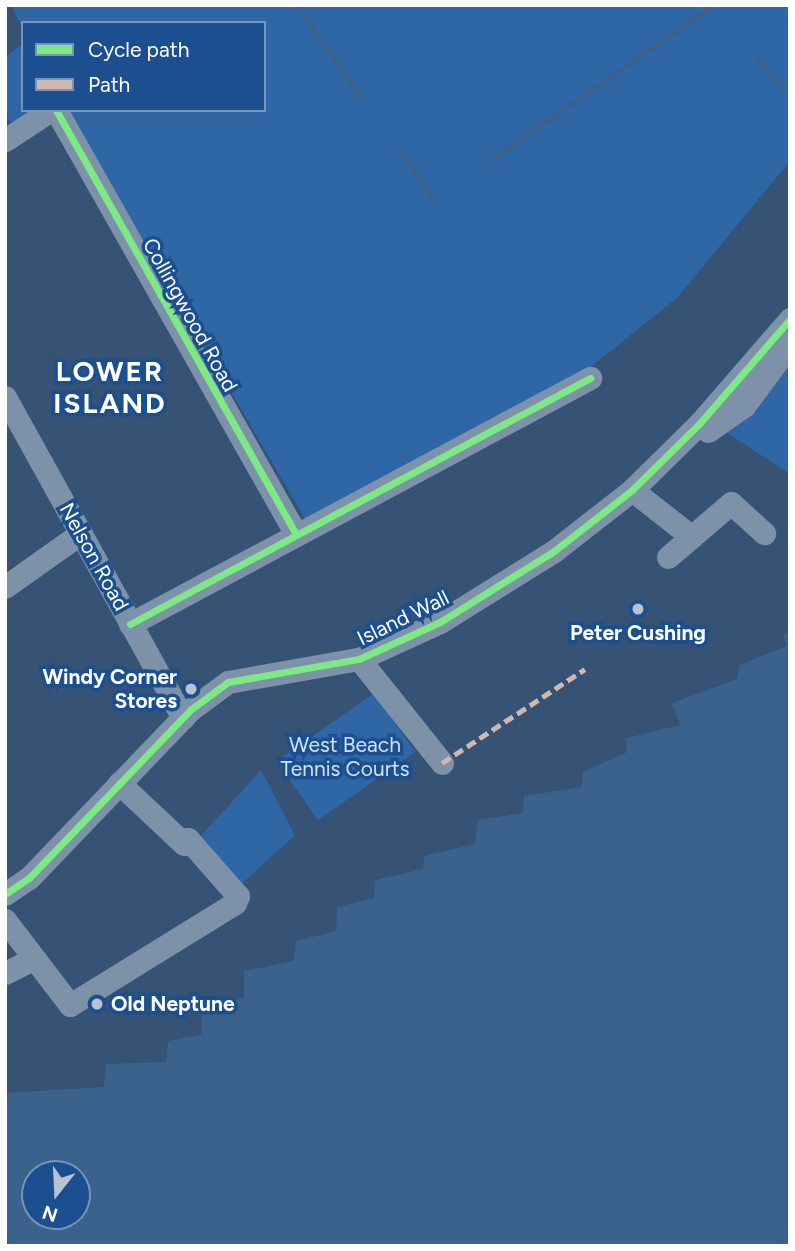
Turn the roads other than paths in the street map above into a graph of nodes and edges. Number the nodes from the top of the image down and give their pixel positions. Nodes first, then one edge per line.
1 (48, 112) edge
2 (57, 112) edge
3 (5, 140) edge
4 (790, 319) edge
5 (790, 344) edge
6 (590, 378) dead end
7 (5, 397) edge
8 (708, 431) dead end
9 (632, 490) junction
10 (81, 533) junction
11 (764, 533) dead end
12 (296, 535) junction
13 (692, 537) junction
14 (668, 557) dead end
15 (5, 587) edge
16 (130, 624) junction
17 (359, 659) junction
18 (183, 718) junction
19 (442, 763) dead end
20 (119, 783) junction
21 (5, 894) edge
22 (5, 920) edge
23 (32, 959) junction
24 (5, 973) edge

1 - 3 street
2 - 12 street, Collingwood Road
4 - 9 street, Island Wall
5 - 8 street
6 - 12 street
7 - 10 street, Nelson Road
9 - 13 street
9 - 17 street, Island Wall
10 - 15 street
10 - 16 street, Nelson Road
11 - 13 street
12 - 16 street
13 - 14 street
16 - 18 street, Nelson Road
17 - 18 street, Island Wall
17 - 19 street
18 - 20 street, Island Wall
20 - 21 street, Island Wall
20 - 23 street
22 - 23 street
23 - 24 street

